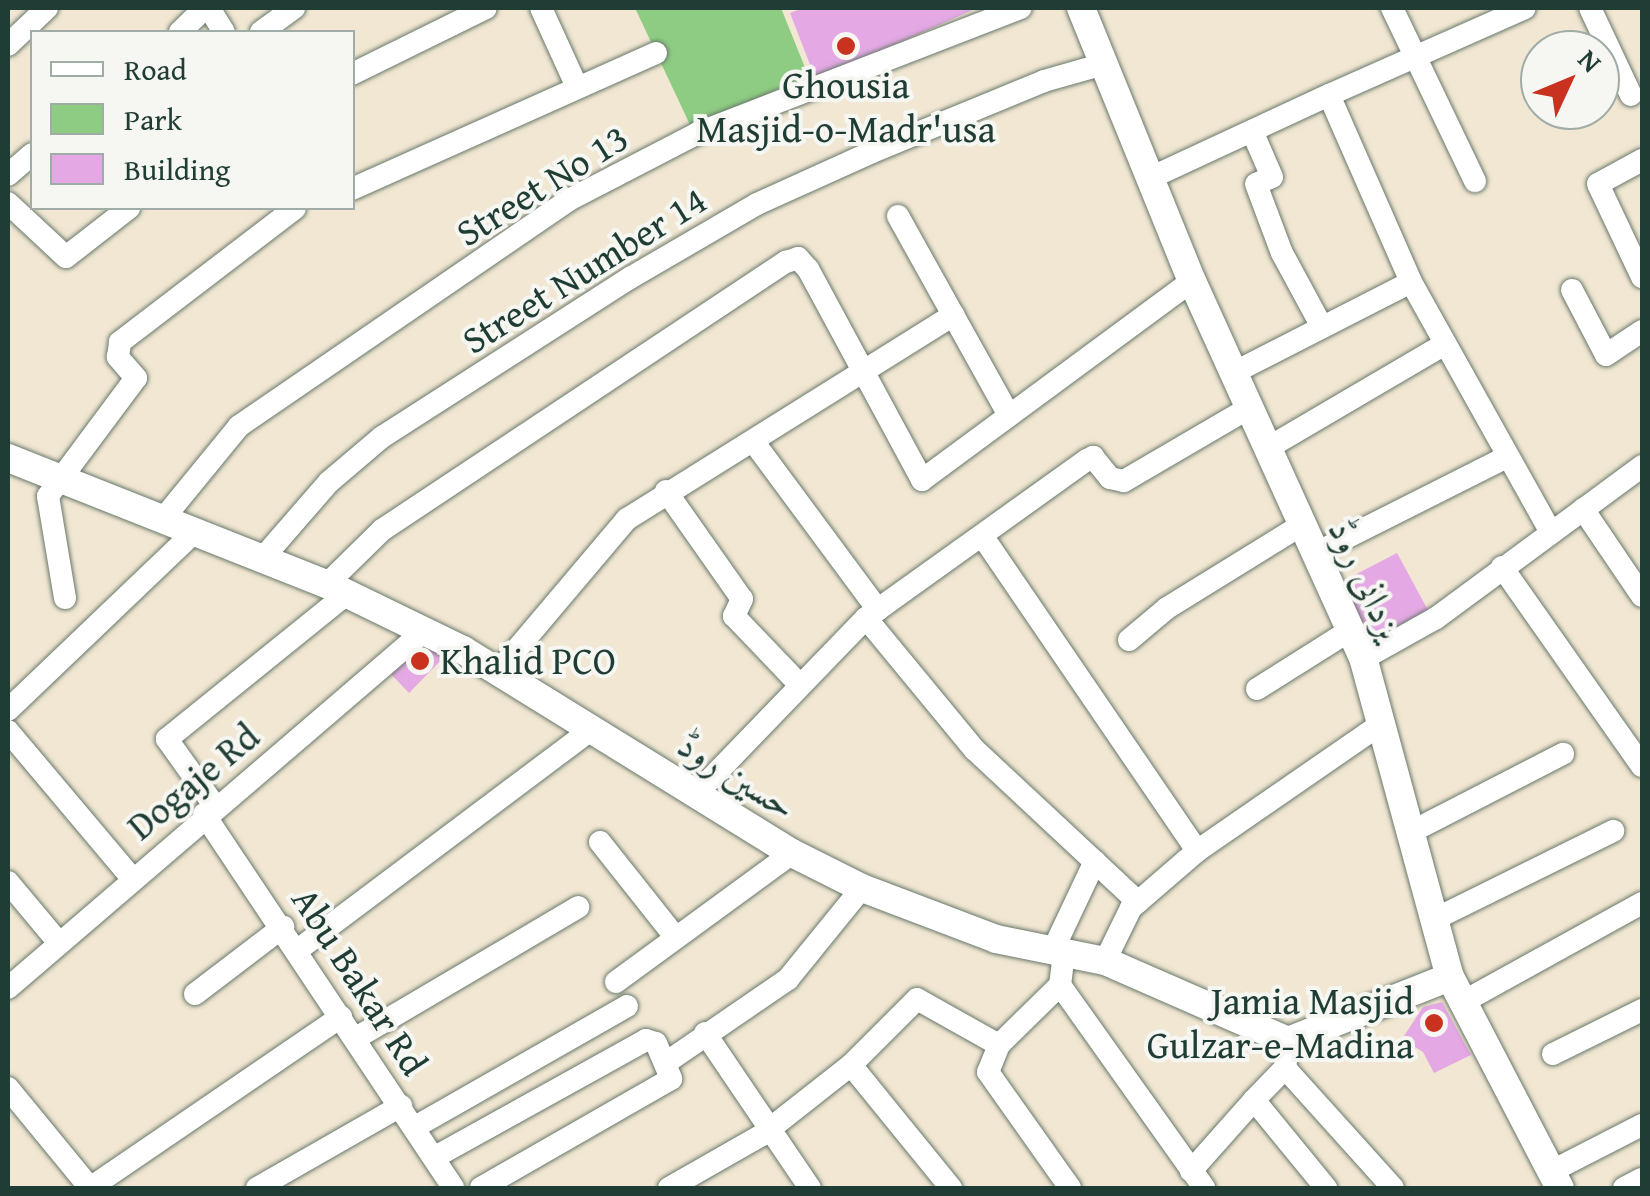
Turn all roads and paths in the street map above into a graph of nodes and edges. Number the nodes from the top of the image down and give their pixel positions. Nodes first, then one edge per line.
1 (47, 8) edge
2 (207, 8) edge
3 (294, 8) edge
4 (486, 8) edge
5 (540, 8) edge
6 (1020, 8) edge
7 (1080, 8) edge
8 (1392, 8) edge
9 (1590, 8) edge
10 (1515, 10) edge
11 (182, 30) edge
12 (223, 30) edge
13 (263, 30) edge
14 (8, 45) edge
15 (656, 52) dead end
16 (1412, 56) junction
17 (1100, 65) junction
18 (355, 73) edge
19 (577, 86) junction
20 (1329, 94) junction
21 (1631, 95) dead end
22 (1252, 131) junction
23 (30, 156) edge
24 (1642, 160) edge
25 (8, 174) edge
26 (1148, 179) junction
27 (1475, 181) dead end
28 (355, 188) edge
29 (8, 203) edge
30 (126, 210) edge
31 (292, 210) edge
32 (898, 216) dead end
33 (1642, 277) edge
34 (1192, 281) junction
35 (1411, 282) junction
36 (1572, 290) dead end
37 (953, 315) junction
38 (1321, 325) junction
39 (1642, 331) edge
40 (1443, 345) junction
41 (1237, 371) junction
42 (863, 373) junction
43 (1249, 408) junction
44 (1008, 414) junction
45 (753, 441) junction
46 (1266, 448) junction
47 (1507, 457) junction
48 (8, 458) edge
49 (1642, 466) edge
50 (60, 478) junction
51 (666, 491) junction
52 (1583, 509) junction
53 (162, 519) junction
54 (1300, 526) junction
55 (194, 532) junction
56 (1551, 532) junction
57 (982, 537) junction
58 (1314, 554) junction
59 (262, 559) junction
60 (1502, 567) junction
61 (337, 589) junction
62 (1642, 596) edge
63 (65, 598) dead end
64 (872, 614) junction
65 (424, 630) junction
66 (1349, 630) junction
67 (1129, 640) dead end
68 (1363, 659) junction
69 (501, 668) junction
70 (799, 684) junction
71 (1257, 689) dead end
72 (8, 710) edge
73 (1381, 724) junction
74 (592, 729) junction
75 (8, 731) edge
76 (1563, 754) dead end
77 (1642, 766) edge
78 (696, 793) junction
79 (210, 809) junction
80 (1613, 831) dead end
81 (1411, 832) junction
82 (600, 842) dead end
83 (1197, 851) junction
84 (792, 853) junction
85 (1095, 862) junction
86 (132, 878) junction
87 (8, 882) edge
88 (862, 888) junction
89 (1138, 902) junction
90 (1642, 902) edge
91 (578, 907) dead end
92 (1435, 919) junction
93 (283, 927) junction
94 (676, 938) junction
95 (59, 943) junction
96 (298, 949) junction
97 (1058, 952) junction
98 (1105, 961) junction
99 (616, 982) dead end
100 (1060, 984) junction
101 (8, 988) edge
102 (1455, 990) junction
103 (195, 994) dead end
104 (627, 1006) dead end
105 (1642, 1010) edge
106 (341, 1017) junction
107 (705, 1033) junction
108 (356, 1038) junction
109 (999, 1045) junction
110 (1287, 1054) junction
111 (1554, 1054) dead end
112 (667, 1062) junction
113 (851, 1066) junction
114 (8, 1088) edge
115 (1254, 1100) junction
116 (401, 1106) junction
117 (1642, 1125) edge
118 (415, 1128) junction
119 (766, 1128) junction
120 (440, 1178) edge
121 (1642, 1179) edge
122 (1197, 1180) edge
123 (1555, 1180) edge
124 (1061, 1185) edge
125 (680, 1186) edge
126 (256, 1188) edge
127 (481, 1188) edge
128 (810, 1188) edge
129 (951, 1188) edge
130 (1326, 1188) edge
131 (1393, 1188) edge
132 (1624, 1188) edge

1 - 14 street
2 - 11 street
2 - 12 street
3 - 13 street
4 - 18 street
5 - 19 street
6 - 53 street, Street No 13
7 - 17 street, یزدانی روڈ
8 - 16 street
9 - 21 street
10 - 16 street
15 - 19 street
16 - 20 street
16 - 27 street
17 - 26 street, یزدانی روڈ
17 - 59 street, Street Number 14
19 - 28 street
20 - 22 street
20 - 35 street
22 - 26 street
22 - 38 street
23 - 25 street
24 - 33 street
26 - 34 street, یزدانی روڈ
29 - 30 street
31 - 50 street
32 - 37 street
34 - 41 street, یزدانی روڈ
34 - 44 street
35 - 38 street
35 - 40 street
36 - 39 street
37 - 42 street
37 - 44 street
38 - 41 street
40 - 46 street
40 - 47 street
41 - 43 street, یزدانی روڈ
42 - 44 street
42 - 45 street
42 - 61 street
43 - 46 street, یزدانی روڈ
43 - 57 street
45 - 51 street
45 - 64 street
46 - 54 street, یزدانی روڈ
47 - 56 street
47 - 58 street
48 - 50 street, حسین روڈ
49 - 52 street
50 - 53 street, حسین روڈ
50 - 63 street
51 - 69 street
51 - 70 street
52 - 56 street
52 - 62 street
53 - 55 street, حسین روڈ
54 - 58 street, یزدانی روڈ
54 - 67 street
55 - 59 street, حسین روڈ
55 - 72 street
56 - 60 street
57 - 64 street
57 - 83 street
58 - 66 street, یزدانی روڈ
59 - 61 street, حسین روڈ
60 - 68 street
60 - 77 street
61 - 65 street, حسین روڈ
61 - 79 street, Abu Bakar Rd
64 - 70 street
64 - 85 street
65 - 69 street, حسین روڈ
65 - 79 street, Dogaje Rd
66 - 68 street, یزدانی روڈ
66 - 71 street
68 - 73 street, یزدانی روڈ
69 - 74 street, حسین روڈ
70 - 78 street
73 - 81 street, یزدانی روڈ
73 - 83 street
74 - 78 street, حسین روڈ
74 - 96 street
75 - 86 street
76 - 81 street
78 - 84 street, حسین روڈ
79 - 86 street, Dogaje Rd
79 - 93 street, Abu Bakar Rd
80 - 92 street
81 - 92 street, یزدانی روڈ
82 - 94 street
83 - 89 street
84 - 88 street, حسین روڈ
84 - 94 street
85 - 89 street
85 - 97 street
86 - 95 street, Dogaje Rd
87 - 95 street
88 - 97 street, حسین روڈ
88 - 107 street
89 - 98 street
90 - 102 street
91 - 108 street
92 - 102 street, یزدانی روڈ
93 - 96 street, Abu Bakar Rd
93 - 103 street
94 - 99 street
95 - 101 street, Dogaje Rd
96 - 106 street, Abu Bakar Rd
97 - 98 street, حسین روڈ
97 - 100 street
98 - 110 street, حسین روڈ
100 - 109 street
100 - 122 street
102 - 110 street
102 - 123 street, یزدانی روڈ
104 - 118 street
105 - 111 street
106 - 108 street, Abu Bakar Rd
106 - 114 street
107 - 112 street
107 - 119 street
108 - 116 street, Abu Bakar Rd
109 - 113 street
109 - 124 street
110 - 115 street
110 - 131 street
112 - 120 street
112 - 127 street
113 - 119 street
113 - 129 street
115 - 122 street
115 - 130 street
116 - 118 street, Abu Bakar Rd
116 - 126 street
117 - 123 street
118 - 120 street, Abu Bakar Rd
119 - 125 street
119 - 128 street
121 - 132 street

